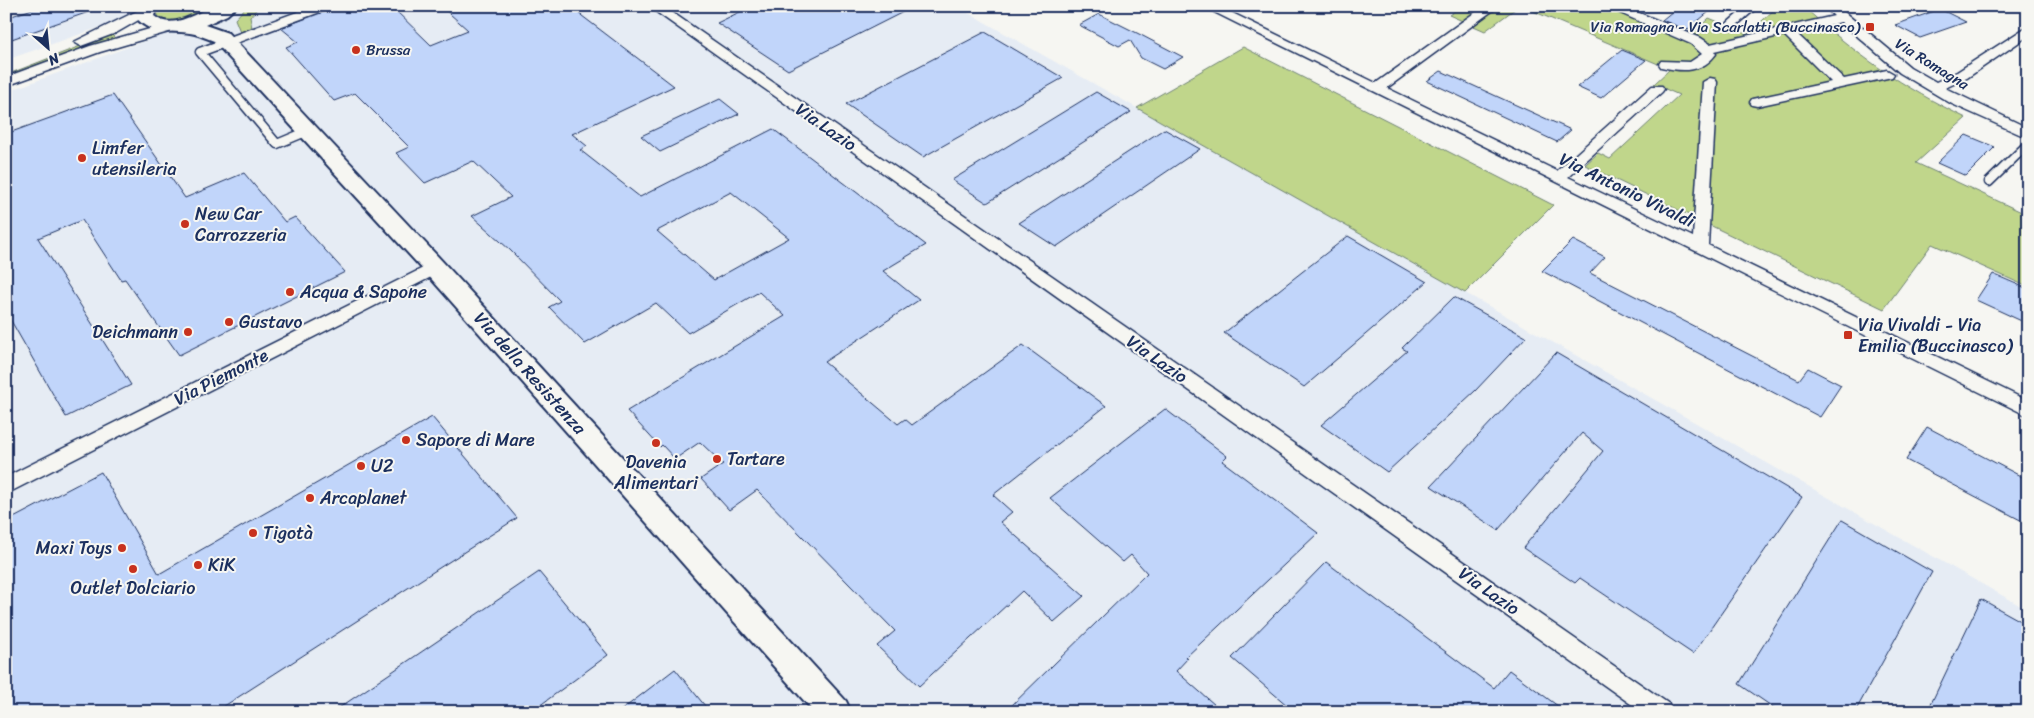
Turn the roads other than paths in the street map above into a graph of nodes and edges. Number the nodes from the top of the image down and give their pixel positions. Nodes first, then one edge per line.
1 (229, 6) edge
2 (325, 6) edge
3 (654, 6) edge
4 (1493, 6) edge
5 (1610, 6) edge
6 (1753, 6) edge
7 (1829, 6) edge
8 (147, 8) edge
9 (1219, 8) edge
10 (1843, 18) junction
11 (1731, 25) dead end
12 (174, 26) junction
13 (1787, 31) junction
14 (2027, 31) edge
15 (224, 40) junction
16 (1706, 49) junction
17 (1666, 64) dead end
18 (6, 69) edge
19 (1888, 74) dead end
20 (6, 82) edge
21 (1710, 82) dead end
22 (1840, 83) junction
23 (1935, 88) junction
24 (1377, 89) junction
25 (1657, 89) dead end
26 (1757, 102) dead end
27 (2028, 134) edge
28 (2028, 144) edge
29 (1558, 178) junction
30 (1989, 182) dead end
31 (1700, 248) junction
32 (435, 268) junction
33 (2028, 410) edge
34 (6, 486) edge
35 (836, 712) edge
36 (1661, 712) edge

1 - 12 street
1 - 15 street
2 - 15 lane
3 - 36 street, Via Lazio
4 - 24 street
5 - 16 street
6 - 11 lane
7 - 10 street, Via Romagna
8 - 12 street, Via della Resistenza
8 - 18 street
9 - 24 street, Via Antonio Vivaldi
10 - 13 street
10 - 23 street, Via Romagna
12 - 15 street, Via della Resistenza
12 - 20 street
13 - 16 street
13 - 22 street
14 - 23 street
15 - 32 street, Via della Resistenza
16 - 17 street
19 - 22 street
21 - 31 street
22 - 26 street
23 - 27 street, Via Romagna
24 - 29 street, Via Antonio Vivaldi
25 - 29 street
28 - 30 lane
29 - 31 street, Via Antonio Vivaldi
31 - 33 street, Via Antonio Vivaldi
32 - 34 street, Via Piemonte
32 - 35 street, Via della Resistenza

